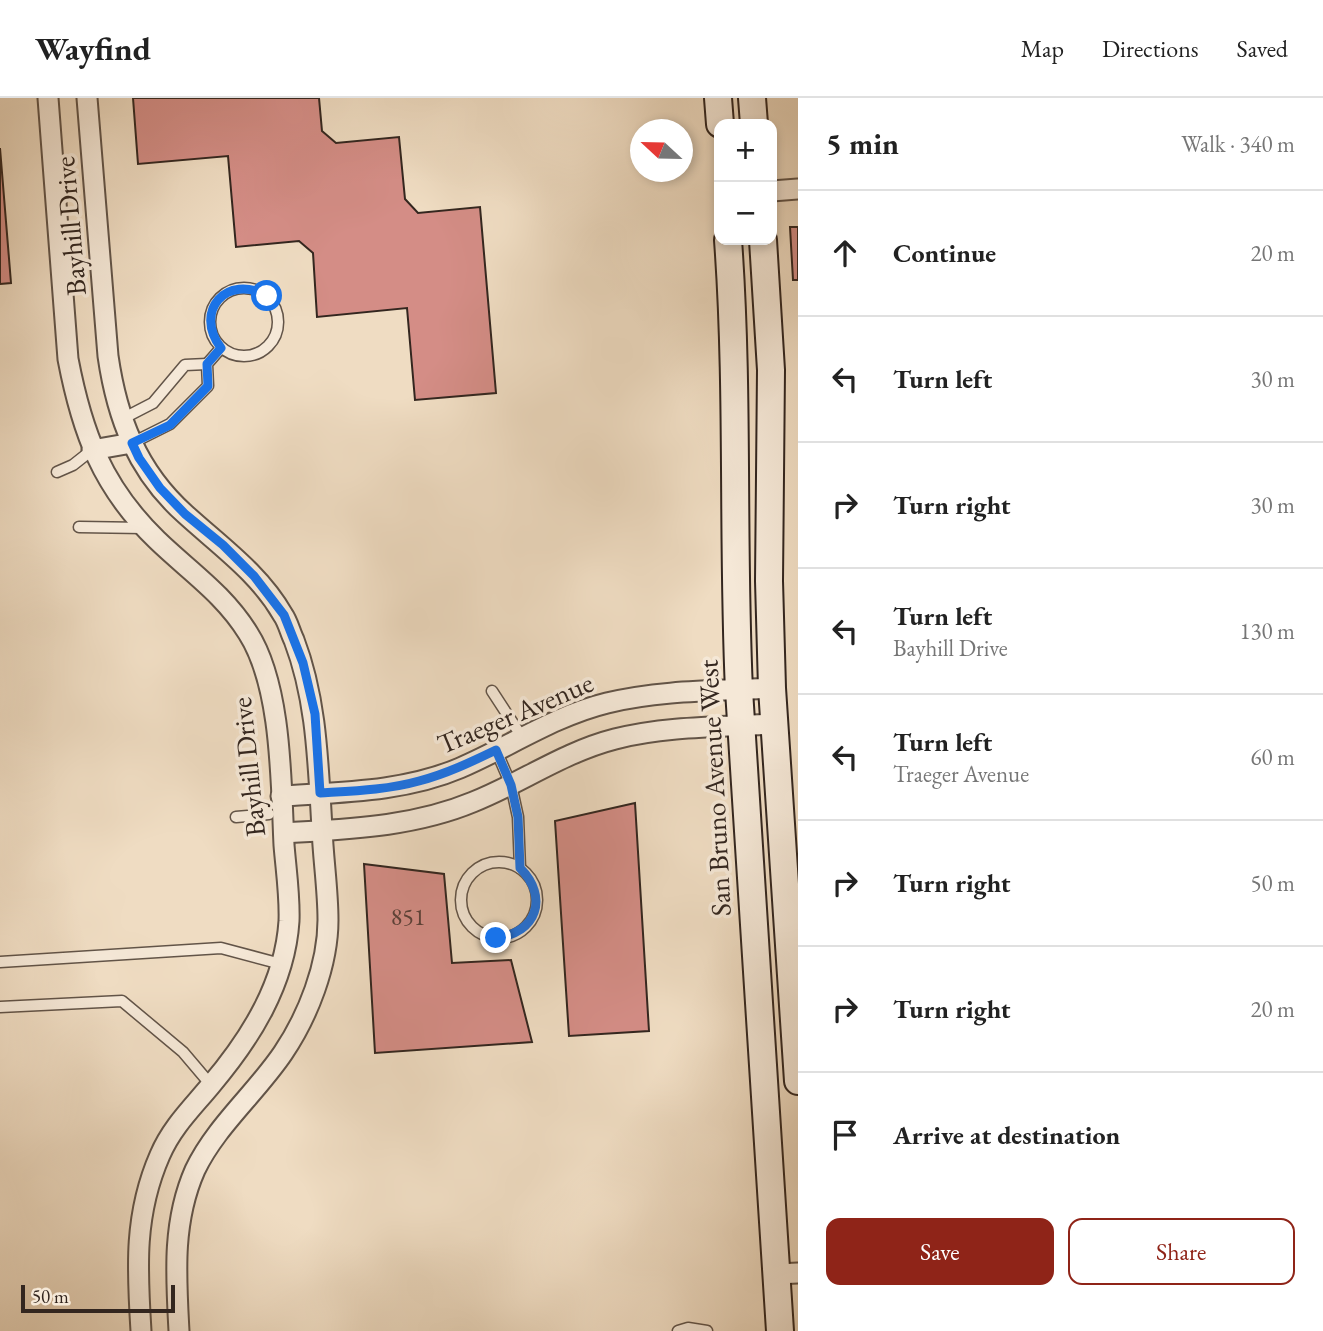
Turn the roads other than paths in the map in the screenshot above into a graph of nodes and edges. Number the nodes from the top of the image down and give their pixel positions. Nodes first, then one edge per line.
1 (48, 98) edge
2 (88, 98) edge
3 (718, 98) edge
4 (752, 98) edge
5 (720, 119) edge
6 (754, 119) edge
7 (798, 189) edge
8 (777, 191) edge
9 (728, 245) edge
10 (763, 245) edge
11 (221, 348) junction
12 (207, 364) junction
13 (122, 419) junction
14 (132, 443) junction
15 (92, 450) junction
16 (57, 472) dead end
17 (79, 527) dead end
18 (145, 528) junction
19 (772, 688) junction
20 (739, 690) junction
21 (492, 691) dead end
22 (774, 724) junction
23 (741, 726) junction
24 (522, 737) junction
25 (496, 750) junction
26 (511, 785) junction
27 (320, 793) junction
28 (281, 796) junction
29 (269, 814) junction
30 (236, 817) dead end
31 (322, 830) junction
32 (284, 833) junction
33 (520, 868) junction
34 (0, 962) edge
35 (281, 964) junction
36 (0, 1007) edge
37 (798, 1081) edge
38 (211, 1085) junction
39 (787, 1274) edge
40 (141, 1331) edge
41 (179, 1331) edge
42 (678, 1331) edge
43 (707, 1331) edge
44 (780, 1331) edge

1 - 15 street, Bayhill Drive
2 - 13 street, Bayhill Drive
3 - 5 main road
4 - 6 main road
7 - 8 street
9 - 20 main road, San Bruno Avenue West
10 - 19 main road
11 - 11 lane
11 - 12 lane
12 - 13 lane
12 - 14 lane
13 - 14 street, Bayhill Drive
14 - 15 street
14 - 27 street, Bayhill Drive
15 - 16 lane
15 - 18 street, Bayhill Drive
17 - 18 lane
18 - 28 street, Bayhill Drive
19 - 20 street, Traeger Avenue
19 - 22 main road
20 - 23 main road, San Bruno Avenue West
20 - 24 street, Traeger Avenue
21 - 24 lane
22 - 23 street
22 - 37 main road
23 - 26 street
23 - 39 main road, San Bruno Avenue West
24 - 25 street, Traeger Avenue
25 - 26 lane
25 - 27 street, Traeger Avenue
26 - 31 street
26 - 33 lane
27 - 28 street, Traeger Avenue
27 - 31 street, Bayhill Drive
28 - 29 lane
28 - 32 street, Bayhill Drive
29 - 30 lane
29 - 32 lane
31 - 32 street
31 - 41 street, Bayhill Drive
32 - 35 street, Bayhill Drive
33 - 33 lane
34 - 35 lane
35 - 38 street, Bayhill Drive
36 - 38 lane
38 - 40 street, Bayhill Drive
39 - 44 main road, San Bruno Avenue West
42 - 43 lane

